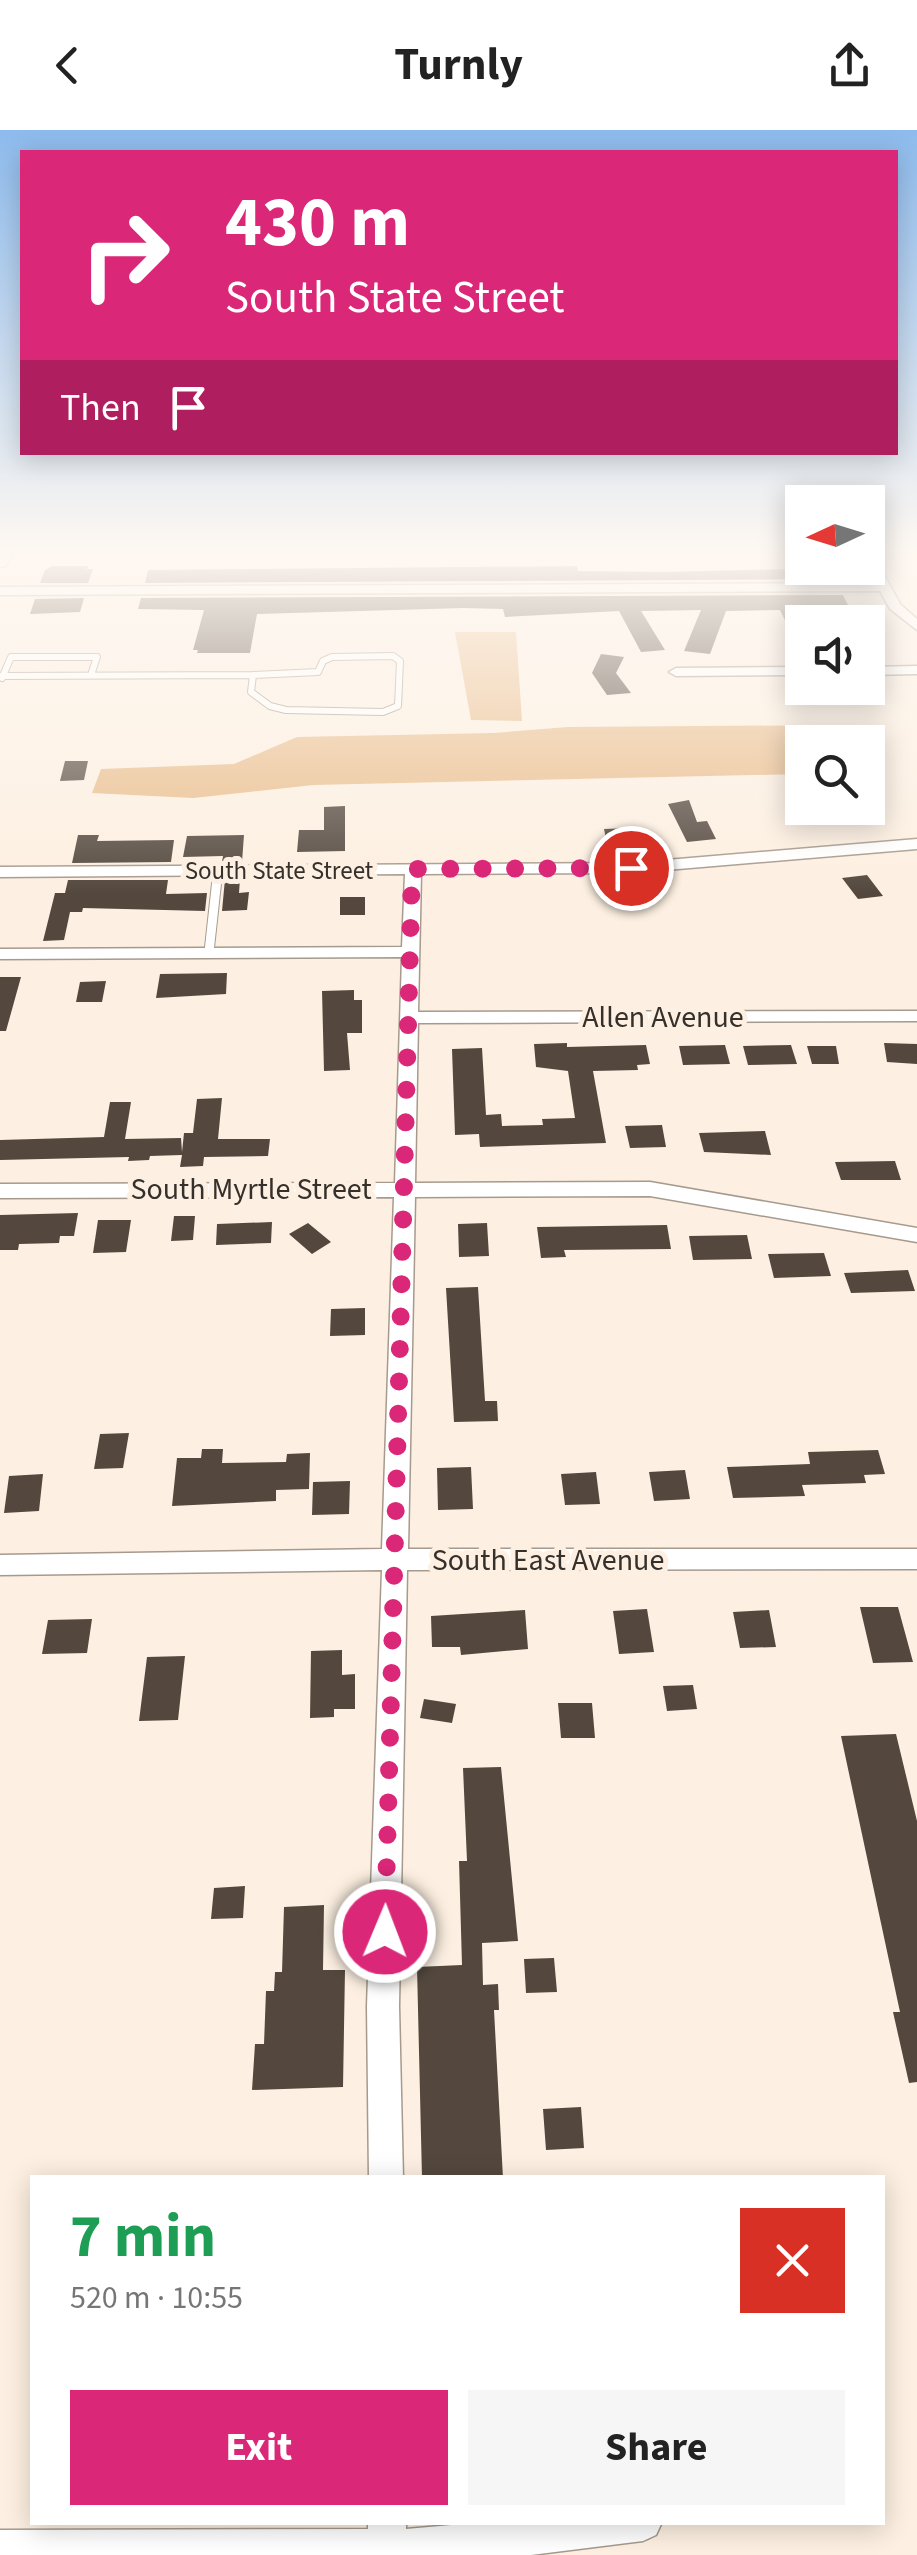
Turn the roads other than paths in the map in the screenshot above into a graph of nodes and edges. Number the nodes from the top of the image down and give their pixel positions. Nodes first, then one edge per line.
1 (94, 667) edge
2 (322, 667) edge
3 (400, 667) edge
4 (885, 670) edge
5 (917, 670) edge
6 (785, 671) edge
7 (676, 672) dead end
8 (253, 675) junction
9 (91, 676) junction
10 (1, 678) edge
11 (917, 844) edge
12 (412, 869) junction
13 (218, 870) junction
14 (0, 872) edge
15 (209, 952) junction
16 (411, 952) junction
17 (0, 954) edge
18 (917, 1016) edge
19 (409, 1018) junction
20 (407, 1189) junction
21 (0, 1191) edge
22 (917, 1234) edge
23 (917, 1559) edge
24 (394, 1560) junction
25 (0, 1565) edge
26 (386, 2175) edge
27 (619, 2525) edge
28 (387, 2542) edge
29 (0, 2549) edge

1 - 9 lane
2 - 8 lane
3 - 8 lane
4 - 5 street
6 - 7 street
8 - 9 lane
9 - 10 lane
11 - 12 street, South State Street
12 - 13 street, South State Street
12 - 16 street
13 - 14 street, South State Street
13 - 15 lane
15 - 16 street
15 - 17 street
16 - 19 street
18 - 19 street, Allen Avenue
19 - 20 street
20 - 21 street, South Myrtle Street
20 - 22 street, South Myrtle Street
20 - 24 street
23 - 24 street, South East Avenue
24 - 25 street, South East Avenue
24 - 26 street
27 - 28 street
28 - 29 street

